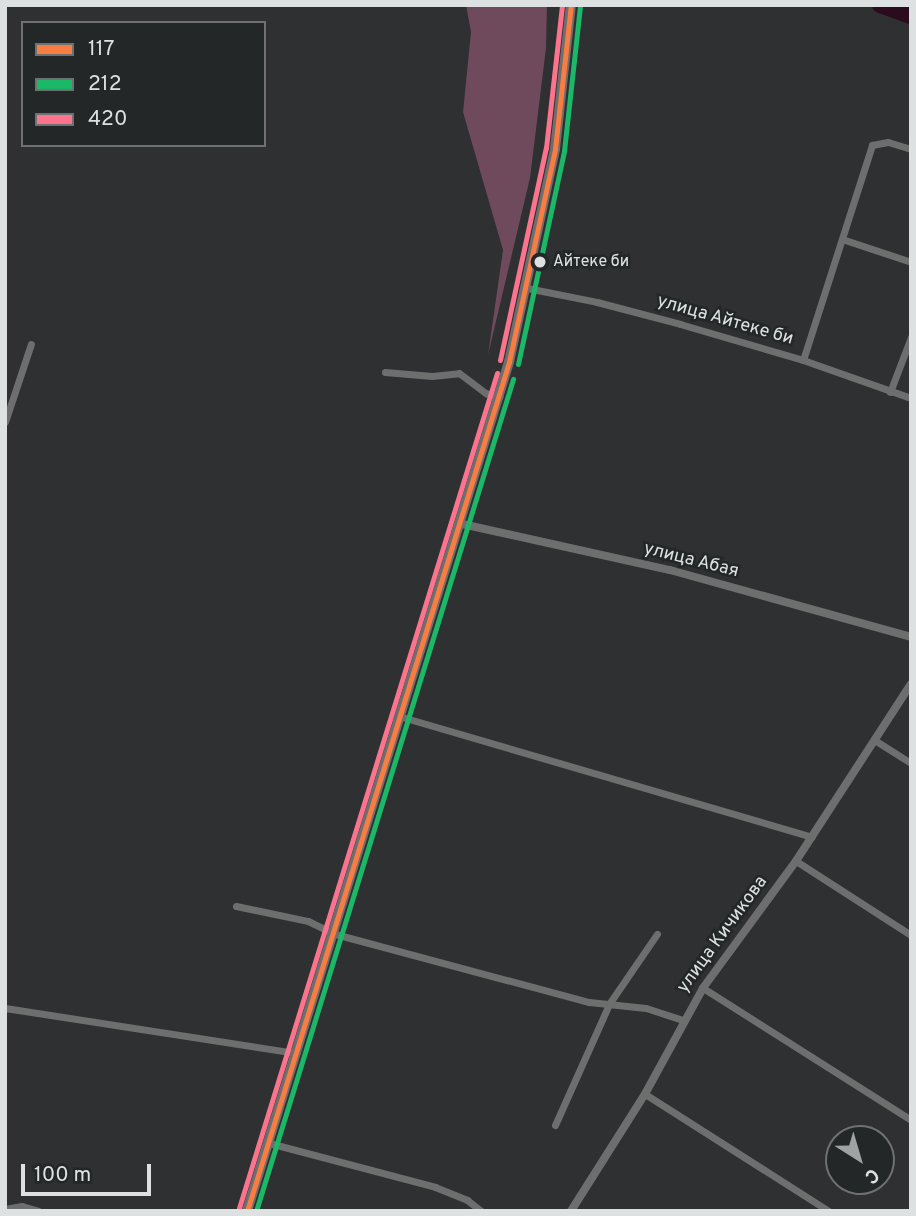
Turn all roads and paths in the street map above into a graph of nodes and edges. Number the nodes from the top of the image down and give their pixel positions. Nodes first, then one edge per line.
1 (572, 5) edge
2 (911, 149) edge
3 (842, 239) junction
4 (911, 262) edge
5 (527, 288) junction
6 (911, 337) edge
7 (31, 344) dead end
8 (803, 360) junction
9 (385, 372) dead end
10 (890, 392) junction
11 (499, 397) junction
12 (911, 398) edge
13 (5, 422) edge
14 (462, 524) junction
15 (911, 637) edge
16 (911, 684) edge
17 (402, 717) junction
18 (876, 740) junction
19 (911, 763) edge
20 (813, 837) junction
21 (796, 861) junction
22 (236, 906) dead end
23 (334, 934) junction
24 (657, 934) dead end
25 (911, 936) edge
26 (704, 988) junction
27 (609, 1004) junction
28 (5, 1008) edge
29 (683, 1020) junction
30 (298, 1052) junction
31 (645, 1094) junction
32 (911, 1119) edge
33 (555, 1125) dead end
34 (269, 1143) junction
35 (5, 1209) edge
36 (38, 1211) edge
37 (247, 1211) edge
38 (481, 1211) edge
39 (571, 1211) edge
40 (829, 1211) edge

1 - 5 main road
2 - 3 street
3 - 4 street
3 - 8 street
5 - 8 street, улица Айтеке би
5 - 11 main road
6 - 10 street
7 - 13 street
8 - 10 street, улица Айтеке би
9 - 11 street
10 - 12 street, улица Айтеке би
11 - 14 main road
14 - 15 street, улица Абая
14 - 17 main road
16 - 18 street, улица Кичикова
17 - 20 street
17 - 23 main road
18 - 19 street
18 - 20 street, улица Кичикова
20 - 21 street, улица Кичикова
21 - 25 street
21 - 26 street, улица Кичикова
22 - 23 street
23 - 27 street
23 - 30 main road
24 - 27 street
26 - 29 street, улица Кичикова
26 - 32 street
27 - 29 street
27 - 33 street
28 - 30 street
29 - 31 street, улица Кичикова
30 - 34 main road
31 - 39 street, улица Кичикова
31 - 40 street
34 - 37 main road
34 - 38 street
35 - 36 street

